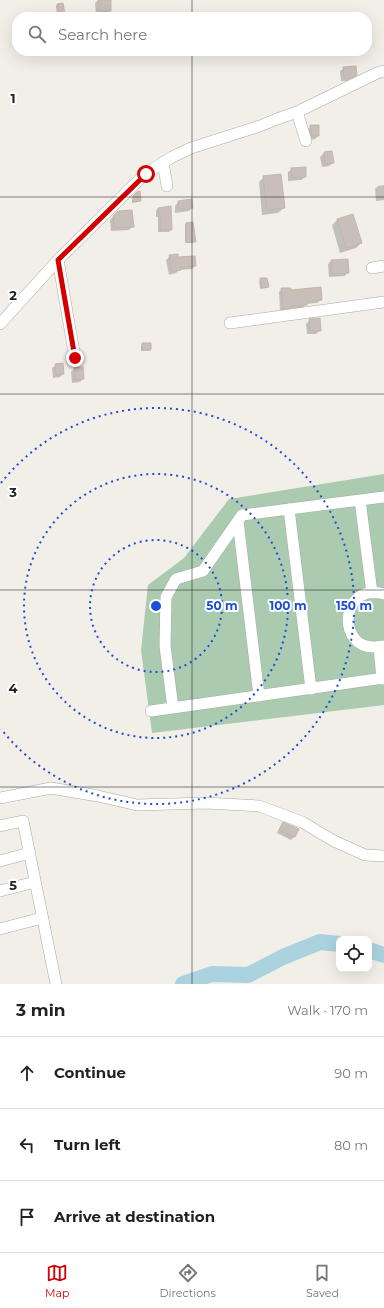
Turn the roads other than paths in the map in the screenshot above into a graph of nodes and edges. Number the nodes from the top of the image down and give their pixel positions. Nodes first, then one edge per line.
1 (384, 71) edge
2 (298, 112) junction
3 (306, 141) dead end
4 (164, 162) junction
5 (168, 186) dead end
6 (58, 260) junction
7 (384, 266) edge
8 (372, 268) dead end
9 (384, 302) edge
10 (230, 323) dead end
11 (0, 324) edge
12 (75, 358) dead end
13 (384, 497) edge
14 (360, 500) junction
15 (289, 509) junction
16 (238, 520) junction
17 (372, 593) junction
18 (384, 594) edge
19 (382, 646) edge
20 (383, 679) edge
21 (311, 689) junction
22 (260, 696) junction
23 (173, 708) junction
24 (151, 711) dead end
25 (0, 798) edge
26 (0, 826) edge
27 (30, 854) junction
28 (384, 856) edge
29 (0, 861) edge
30 (35, 882) junction
31 (0, 891) edge
32 (42, 918) junction
33 (0, 929) edge
34 (56, 984) edge

1 - 2 street
2 - 3 street
2 - 4 street
4 - 5 street
4 - 6 street
6 - 11 street
6 - 12 street
7 - 8 street
9 - 10 street
13 - 14 street
14 - 15 street
14 - 17 street
15 - 16 street
15 - 21 street
16 - 22 street
16 - 23 street
17 - 18 street
17 - 19 street
19 - 20 street
20 - 21 street
21 - 22 street
22 - 23 street
23 - 24 street
25 - 28 street
26 - 27 street
27 - 29 street
27 - 30 street
30 - 31 street
30 - 32 street
32 - 33 street
32 - 34 street

